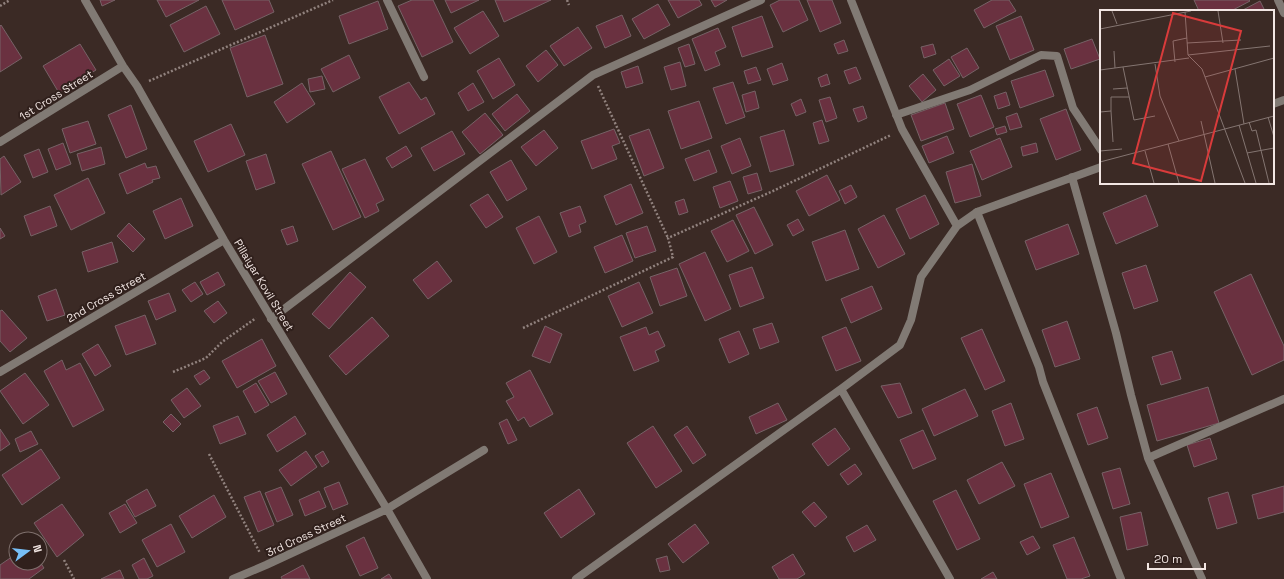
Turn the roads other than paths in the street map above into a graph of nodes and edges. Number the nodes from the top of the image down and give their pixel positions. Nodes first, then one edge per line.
1 (85, 0) edge
2 (387, 0) edge
3 (761, 0) edge
4 (851, 0) edge
5 (1278, 0) edge
6 (1284, 13) edge
7 (123, 66) junction
8 (424, 77) dead end
9 (1284, 100) edge
10 (1274, 104) edge
11 (896, 115) junction
12 (0, 142) edge
13 (1100, 148) edge
14 (1100, 167) edge
15 (1072, 177) junction
16 (977, 212) junction
17 (957, 226) junction
18 (224, 240) junction
19 (272, 319) junction
20 (0, 372) edge
21 (841, 390) junction
22 (1284, 399) edge
23 (484, 450) dead end
24 (1148, 458) junction
25 (387, 509) junction
26 (233, 579) edge
27 (427, 579) edge
28 (576, 579) edge
29 (950, 579) edge
30 (1121, 579) edge
31 (1202, 579) edge

1 - 7 street, Pillaiyar Kovil Street
2 - 8 street
3 - 19 street
4 - 11 street
5 - 6 street
7 - 12 street, 1st Cross Street
7 - 18 street, Pillaiyar Kovil Street
9 - 10 street
11 - 13 street
11 - 17 street
14 - 15 street
15 - 16 street
15 - 24 street
16 - 17 street
16 - 30 street
17 - 21 street
18 - 19 street, Pillaiyar Kovil Street
18 - 20 street, 2nd Cross Street
19 - 25 street, Pillaiyar Kovil Street
21 - 28 street
21 - 29 street
22 - 24 street
23 - 25 street, 3rd Cross Street
24 - 31 street
25 - 26 street, 3rd Cross Street
25 - 27 street, Pillaiyar Kovil Street

